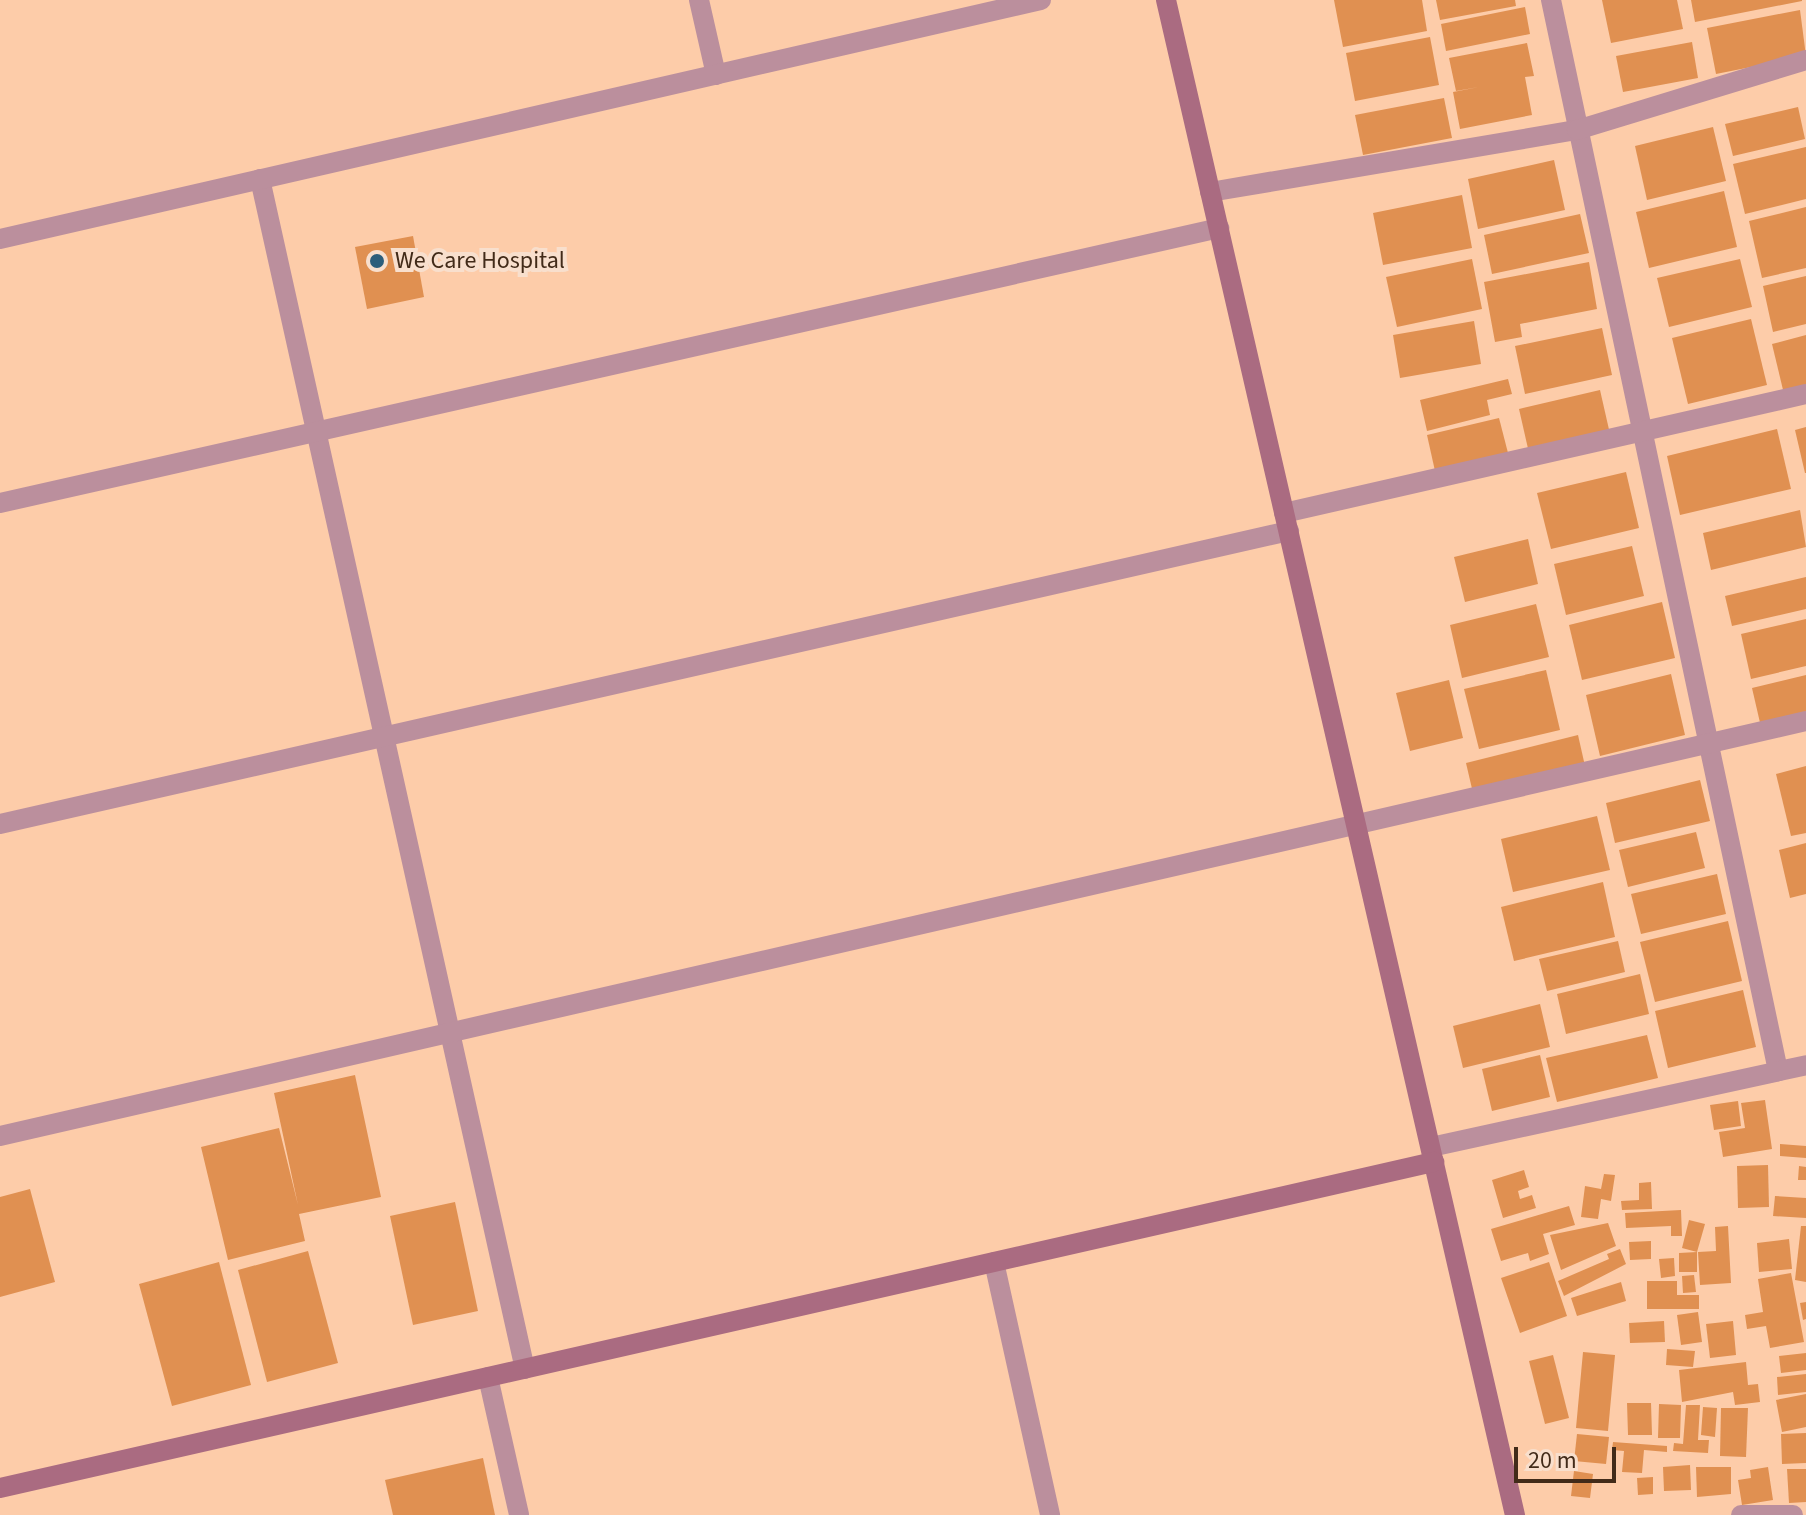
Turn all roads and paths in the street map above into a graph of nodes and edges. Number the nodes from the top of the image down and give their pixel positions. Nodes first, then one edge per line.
1 (699, 0) edge
2 (1041, 0) edge
3 (1166, 0) edge
4 (1551, 0) edge
5 (1017, 3) edge
6 (1806, 60) edge
7 (716, 75) junction
8 (1577, 130) junction
9 (260, 179) junction
10 (1210, 192) junction
11 (1219, 228) junction
12 (0, 239) edge
13 (1806, 394) edge
14 (316, 432) junction
15 (1639, 432) junction
16 (0, 503) edge
17 (1286, 522) junction
18 (1806, 721) edge
19 (384, 737) junction
20 (1706, 744) junction
21 (1356, 823) junction
22 (0, 824) edge
23 (450, 1032) junction
24 (1806, 1065) edge
25 (1778, 1071) junction
26 (0, 1136) edge
27 (1432, 1154) junction
28 (994, 1262) junction
29 (525, 1369) junction
30 (488, 1377) junction
31 (0, 1488) edge
32 (519, 1515) edge
33 (1050, 1515) edge
34 (1515, 1515) edge
35 (1741, 1515) edge
36 (1793, 1515) edge

1 - 7 street
2 - 5 street
3 - 10 street
4 - 8 street
5 - 7 street
6 - 8 street
7 - 9 street
8 - 10 street
8 - 15 street
9 - 12 street
9 - 14 street
10 - 11 street
11 - 14 street
11 - 17 street
13 - 15 street
14 - 16 street
14 - 19 street
15 - 17 street
15 - 20 street
17 - 19 street
17 - 21 street
18 - 20 street
19 - 22 street
19 - 23 street
20 - 21 street
20 - 25 street
21 - 23 street
21 - 27 street
23 - 26 street
23 - 29 street
24 - 25 street
25 - 27 street
27 - 28 street
27 - 34 street
28 - 29 street
28 - 33 street
29 - 30 street
30 - 31 street
30 - 32 street
35 - 36 street

